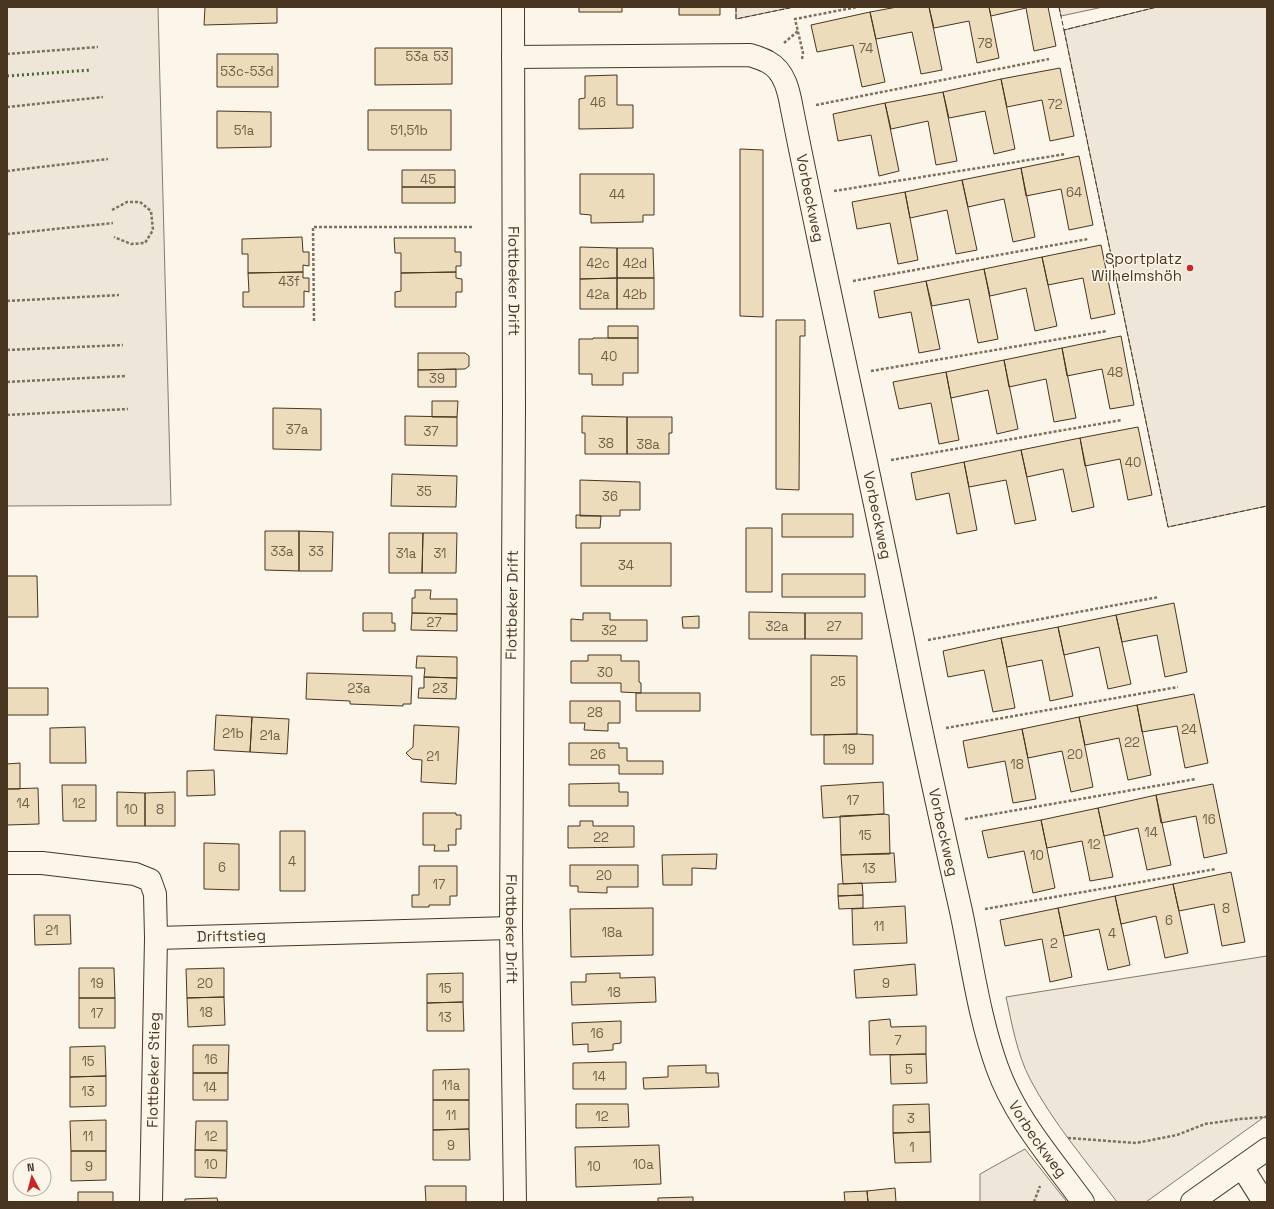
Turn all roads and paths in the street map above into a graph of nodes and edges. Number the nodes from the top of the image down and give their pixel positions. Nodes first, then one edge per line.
1 (513, 7) edge
2 (857, 7) edge
3 (798, 32) junction
4 (782, 45) dead end
5 (98, 47) dead end
6 (7, 54) edge
7 (513, 57) junction
8 (1049, 59) dead end
9 (801, 66) dead end
10 (103, 97) dead end
11 (7, 107) edge
12 (792, 109) junction
13 (1066, 154) dead end
14 (108, 159) dead end
15 (7, 171) edge
16 (810, 195) junction
17 (112, 210) dead end
18 (113, 223) dead end
19 (474, 226) dead end
20 (7, 234) edge
21 (114, 237) dead end
22 (1088, 239) dead end
23 (828, 286) junction
24 (119, 295) dead end
25 (7, 301) edge
26 (314, 321) dead end
27 (1107, 331) dead end
28 (123, 345) dead end
29 (7, 350) edge
30 (847, 375) junction
31 (126, 376) dead end
32 (7, 382) edge
33 (128, 409) dead end
34 (7, 415) edge
35 (1122, 420) dead end
36 (867, 465) junction
37 (1159, 598) dead end
38 (904, 644) junction
39 (1178, 687) dead end
40 (922, 732) junction
41 (1196, 778) dead end
42 (941, 824) junction
43 (7, 863) edge
44 (1216, 869) dead end
45 (961, 914) junction
46 (511, 928) junction
47 (156, 938) junction
48 (1267, 1117) edge
49 (1064, 1138) dead end
50 (1267, 1149) edge
51 (1242, 1168) junction
52 (151, 1202) edge
53 (515, 1202) edge
54 (1083, 1202) edge
55 (1192, 1202) edge
56 (1264, 1202) edge

1 - 7 street, Flottbeker Drift
2 - 3 path
3 - 4 path
3 - 9 path
5 - 6 path
7 - 12 street, Vorbeckweg
7 - 46 street, Flottbeker Drift
8 - 12 path
10 - 11 path
12 - 16 street, Vorbeckweg
13 - 16 path
14 - 15 path
16 - 23 street, Vorbeckweg
17 - 21 path
18 - 20 path
19 - 26 path
22 - 23 path
23 - 30 street, Vorbeckweg
24 - 25 path
27 - 30 path
28 - 29 path
30 - 36 street, Vorbeckweg
31 - 32 path
33 - 34 path
35 - 36 path
36 - 38 street, Vorbeckweg
37 - 38 path
38 - 40 street, Vorbeckweg
39 - 40 path
40 - 42 street, Vorbeckweg
41 - 42 path
42 - 45 street, Vorbeckweg
43 - 47 street
44 - 45 path
45 - 54 street, Vorbeckweg
46 - 47 street, Driftstieg
46 - 53 street, Flottbeker Drift
47 - 52 street, Flottbeker Stieg
48 - 49 path
50 - 51 street
51 - 55 street
51 - 56 street

